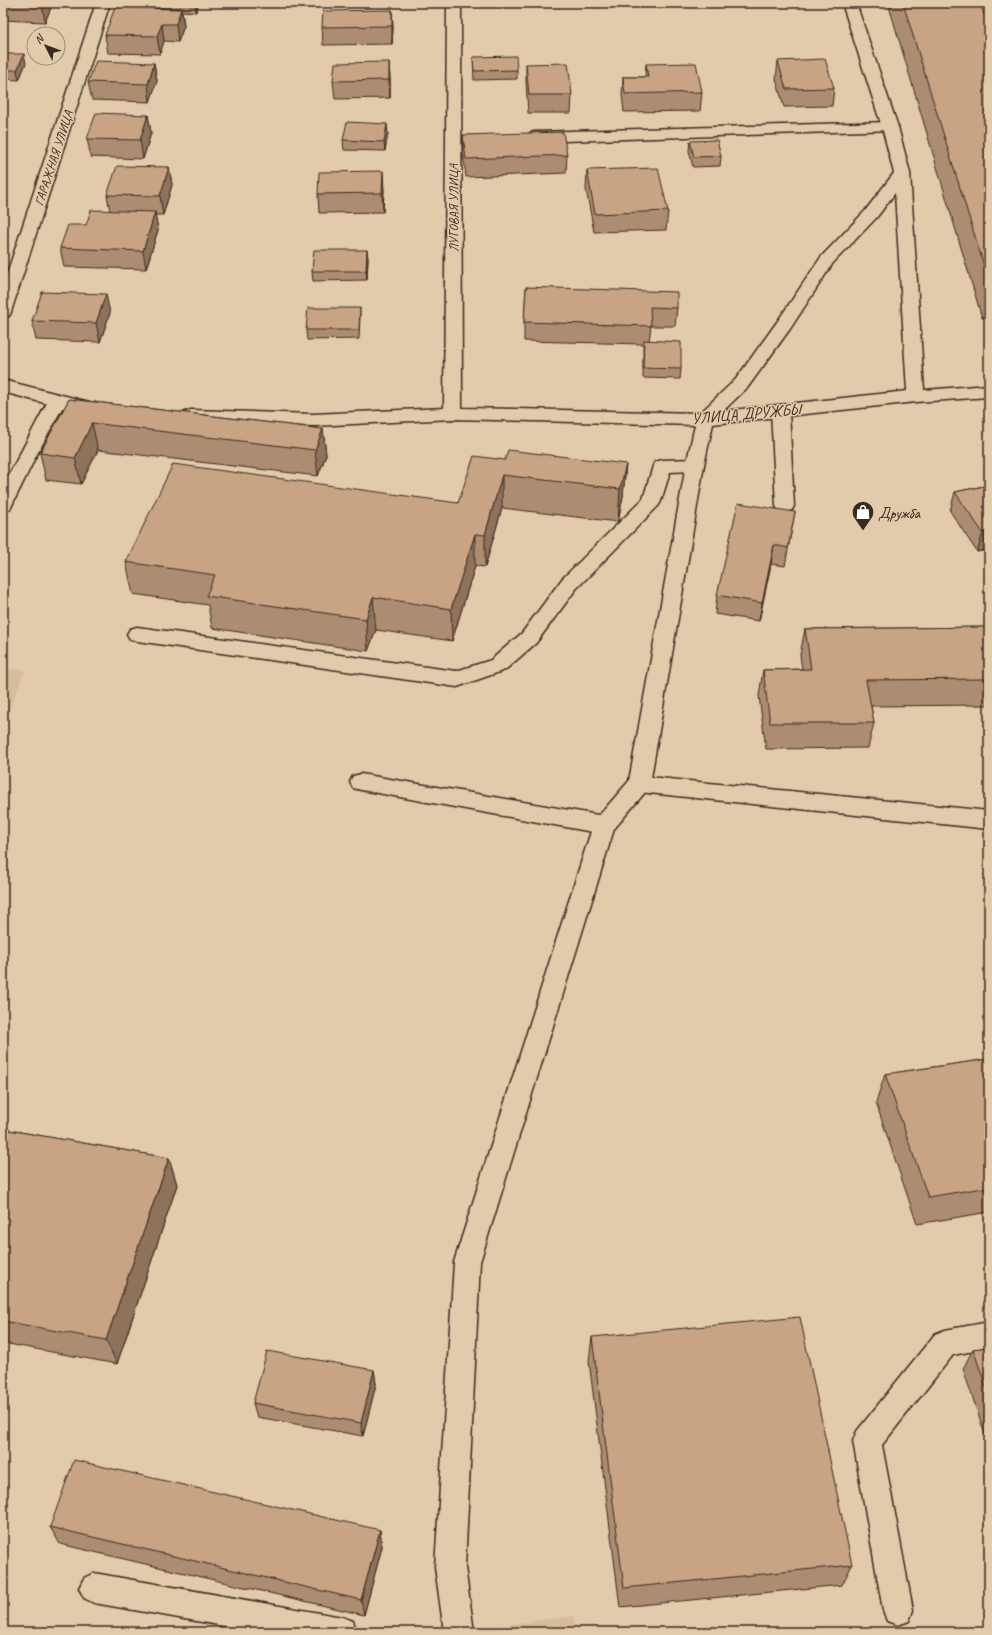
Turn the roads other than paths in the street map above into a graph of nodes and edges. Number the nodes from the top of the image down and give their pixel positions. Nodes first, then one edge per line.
1 (103, 3) edge
2 (454, 3) edge
3 (849, 3) edge
4 (890, 127) junction
5 (523, 137) edge
6 (902, 173) junction
7 (3, 312) edge
8 (3, 386) edge
9 (989, 391) edge
10 (916, 396) junction
11 (58, 401) junction
12 (109, 410) edge
13 (780, 411) junction
14 (453, 413) junction
15 (171, 414) edge
16 (705, 420) junction
17 (695, 465) junction
18 (3, 505) edge
19 (785, 506) dead end
20 (136, 634) dead end
21 (361, 782) dead end
22 (639, 784) junction
23 (989, 820) edge
24 (604, 825) junction
25 (989, 1335) edge
26 (94, 1588) dead end
27 (898, 1610) dead end
28 (342, 1632) edge
29 (459, 1632) edge

1 - 7 street, ГАРАЖНАЯ УЛИЦА
2 - 14 street, ЛУГОВАЯ УЛИЦА
3 - 4 street
4 - 5 street
4 - 6 street
6 - 10 street
6 - 16 street
8 - 11 street
9 - 10 street, УЛИЦА ДРУЖБЫ
10 - 13 street, УЛИЦА ДРУЖБЫ
11 - 12 street
11 - 18 street
13 - 16 street, УЛИЦА ДРУЖБЫ
13 - 19 street
14 - 15 street, УЛИЦА ДРУЖБЫ
14 - 16 street, УЛИЦА ДРУЖБЫ
16 - 17 street
17 - 20 street
17 - 22 street
21 - 24 street
22 - 23 street
22 - 24 street
24 - 29 street
25 - 27 street
26 - 28 street

